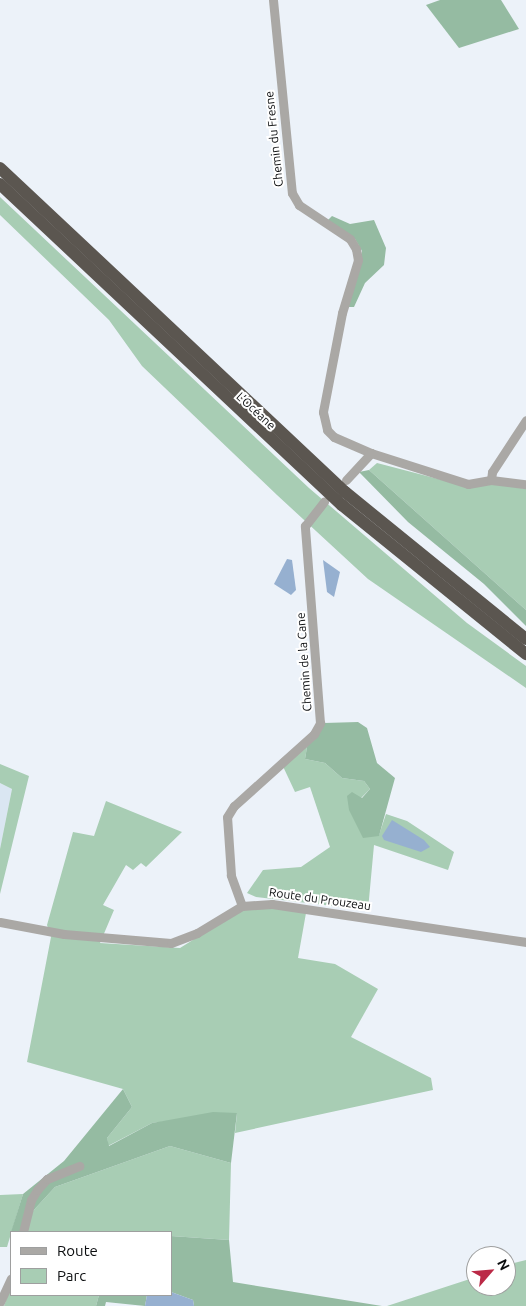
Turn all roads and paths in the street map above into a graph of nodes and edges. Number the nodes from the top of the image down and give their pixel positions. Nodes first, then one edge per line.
1 (273, 0) edge
2 (0, 168) edge
3 (0, 184) edge
4 (526, 420) edge
5 (371, 453) junction
6 (346, 480) dead end
7 (491, 480) junction
8 (526, 484) edge
9 (324, 502) dead end
10 (526, 640) edge
11 (526, 654) edge
12 (242, 906) junction
13 (0, 922) edge
14 (526, 942) edge
15 (80, 1166) dead end
16 (23, 1231) edge
17 (10, 1280) edge
18 (0, 1302) edge

1 - 5 street, Chemin du Fresne
2 - 10 highway, L’Océane
3 - 11 highway, L’Océane
4 - 7 street
5 - 6 street
5 - 7 street, Chemin du Fresne
7 - 8 street, Chemin du Fresne
9 - 12 street, Chemin de la Cane
12 - 13 street, Route du Prouzeau
12 - 14 street, Route du Prouzeau
15 - 16 street
17 - 18 street

